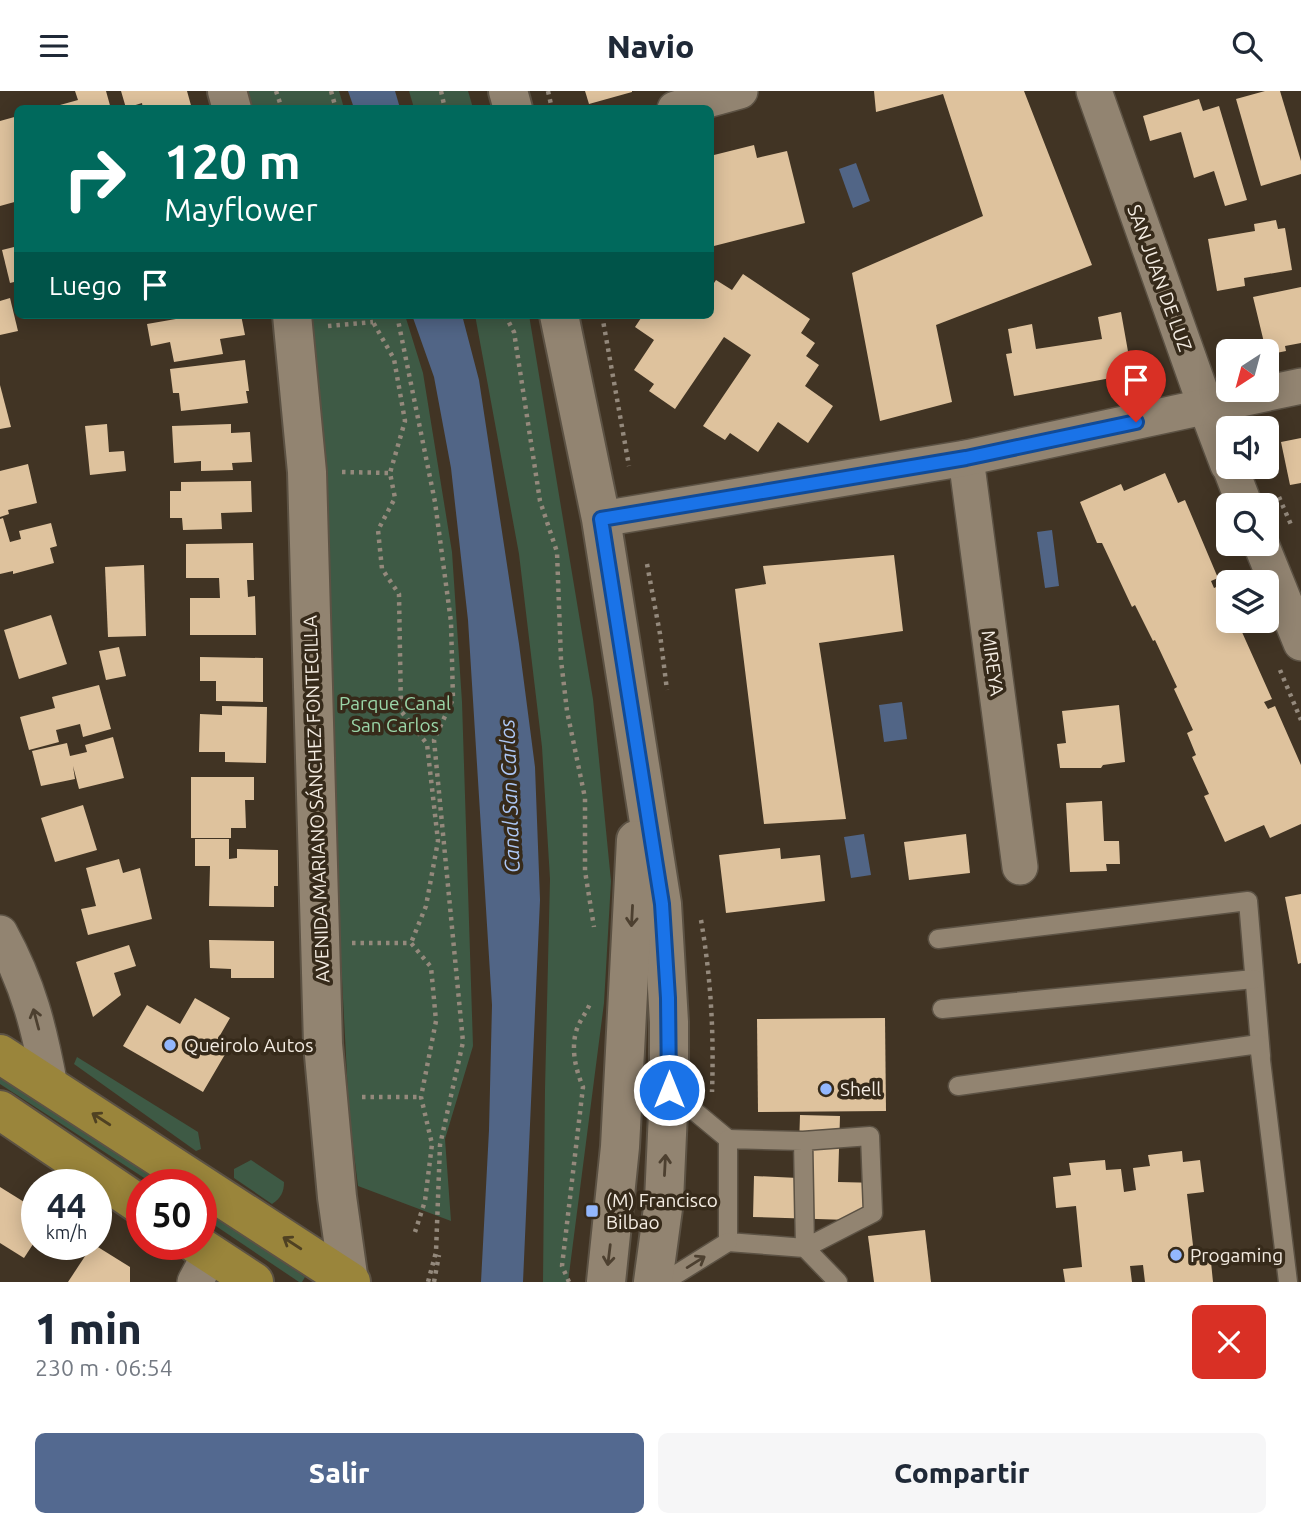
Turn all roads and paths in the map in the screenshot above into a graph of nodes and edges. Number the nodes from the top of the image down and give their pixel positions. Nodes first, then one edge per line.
1 (740, 91) edge
2 (1094, 91) edge
3 (689, 105) edge
4 (352, 319) edge
5 (373, 319) edge
6 (398, 319) edge
7 (507, 319) edge
8 (560, 319) edge
9 (293, 322) edge
10 (1301, 386) edge
11 (1206, 407) junction
12 (1216, 433) edge
13 (966, 458) junction
14 (307, 472) junction
15 (390, 473) junction
16 (1277, 490) dead end
17 (601, 519) junction
18 (1296, 538) dead end
19 (1266, 556) edge
20 (1301, 643) edge
21 (313, 699) junction
22 (401, 711) junction
23 (640, 775) junction
24 (1020, 867) dead end
25 (0, 933) edge
26 (938, 939) dead end
27 (595, 940) dead end
28 (320, 943) junction
29 (411, 943) junction
30 (1255, 979) junction
31 (593, 996) dead end
32 (942, 1009) dead end
33 (0, 1054) edge
34 (1261, 1056) junction
35 (50, 1086) junction
36 (958, 1086) dead end
37 (669, 1090) junction
38 (328, 1097) junction
39 (421, 1097) junction
40 (0, 1110) edge
41 (728, 1139) junction
42 (803, 1141) junction
43 (126, 1195) edge
44 (415, 1232) dead end
45 (729, 1242) junction
46 (805, 1248) junction
47 (201, 1260) edge
48 (432, 1281) edge
49 (254, 1282) edge
50 (350, 1282) edge
51 (569, 1282) edge
52 (606, 1282) edge
53 (653, 1282) edge
54 (664, 1282) edge
55 (838, 1282) edge
56 (1288, 1282) edge

1 - 3 street
2 - 11 street, SAN JUAN DE LUZ
4 - 9 path
5 - 15 path
6 - 48 path
7 - 27 path
8 - 17 main road
9 - 14 main road, AVENIDA MARIANO SÁNCHEZ FONTECILLA
10 - 11 street
11 - 12 street, SAN JUAN DE LUZ
11 - 13 street
13 - 17 street
13 - 24 street, MIREYA
14 - 15 path
14 - 21 main road, AVENIDA MARIANO SÁNCHEZ FONTECILLA
15 - 22 path
16 - 18 path
17 - 23 main road
19 - 20 street
21 - 22 path
21 - 28 main road, AVENIDA MARIANO SÁNCHEZ FONTECILLA
22 - 29 path
23 - 37 main road
23 -> 52 main road
35 -> 25 street
26 - 30 lane
28 - 29 path
28 - 38 main road, AVENIDA MARIANO SÁNCHEZ FONTECILLA
29 - 39 path
30 - 32 lane
30 - 34 lane
31 - 51 path
33 - 35 main road
34 - 36 lane
34 - 56 lane
50 -> 35 main road
37 - 41 lane
53 -> 37 main road
38 - 39 path
38 - 50 main road, AVENIDA MARIANO SÁNCHEZ FONTECILLA
39 - 44 path
40 - 43 main road
41 - 42 lane
41 - 45 lane
42 - 46 lane
42 - 46 lane
45 - 46 lane
54 -> 45 lane
46 - 55 lane
47 - 49 main road

